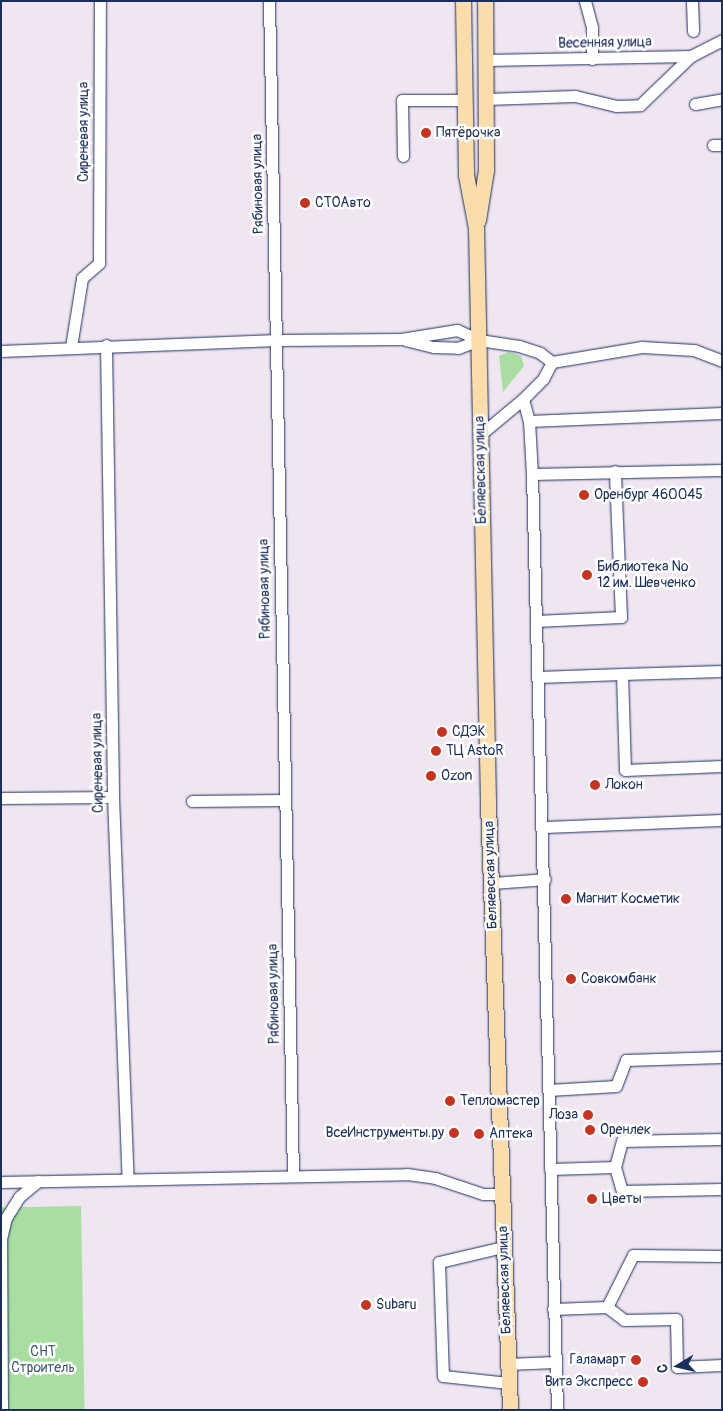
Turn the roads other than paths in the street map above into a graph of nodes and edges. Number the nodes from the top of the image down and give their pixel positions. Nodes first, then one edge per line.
1 (100, 1) edge
2 (269, 1) edge
3 (464, 1) edge
4 (485, 1) edge
5 (585, 1) edge
6 (692, 1) edge
7 (693, 31) dead end
8 (722, 40) edge
9 (691, 56) junction
10 (592, 59) junction
11 (486, 60) junction
12 (486, 99) junction
13 (722, 99) edge
14 (466, 100) junction
15 (695, 104) dead end
16 (403, 156) dead end
17 (476, 228) junction
18 (401, 339) junction
19 (277, 340) junction
20 (479, 340) junction
21 (106, 345) junction
22 (72, 347) junction
23 (1, 351) edge
24 (722, 361) edge
25 (552, 362) junction
26 (523, 399) junction
27 (722, 414) edge
28 (529, 421) junction
29 (481, 434) junction
30 (722, 470) edge
31 (615, 471) junction
32 (532, 474) junction
33 (536, 621) junction
34 (722, 670) edge
35 (622, 674) junction
36 (538, 676) junction
37 (722, 766) edge
38 (1, 798) edge
39 (113, 798) junction
40 (284, 800) junction
41 (192, 801) dead end
42 (722, 820) edge
43 (544, 827) junction
44 (545, 879) junction
45 (491, 883) junction
46 (722, 1057) edge
47 (549, 1090) junction
48 (722, 1139) edge
49 (615, 1168) junction
50 (550, 1169) junction
51 (293, 1176) junction
52 (128, 1180) junction
53 (38, 1181) junction
54 (1, 1182) edge
55 (722, 1189) edge
56 (502, 1194) junction
57 (1, 1239) edge
58 (503, 1247) junction
59 (722, 1256) edge
60 (607, 1307) junction
61 (553, 1309) junction
62 (555, 1362) junction
63 (508, 1364) junction
64 (722, 1365) edge
65 (509, 1383) junction
66 (2, 1410) edge
67 (510, 1410) edge
68 (557, 1410) edge

1 - 22 street, Сиреневая улица
2 - 19 street, Рябиновая улица
3 - 14 main road
4 - 11 main road
5 - 10 street
6 - 7 street
8 - 9 street, Весенняя улица
9 - 10 street, Весенняя улица
9 - 12 street
10 - 11 street, Весенняя улица
11 - 12 main road
12 - 17 main road
13 - 15 street
14 - 16 street
14 - 17 main road
17 - 20 main road, Беляевская улица
18 - 19 street
18 - 20 street
18 - 20 street
19 - 21 street
19 - 40 street, Рябиновая улица
20 - 25 street
20 - 29 main road, Беляевская улица
21 - 22 street
21 - 39 street, Сиреневая улица
22 - 23 street
24 - 25 street
25 - 26 street
26 - 28 street
26 - 29 street
27 - 28 street
28 - 32 street
29 - 45 main road, Беляевская улица
30 - 31 street
31 - 32 street
31 - 33 street
32 - 33 street
33 - 36 street
34 - 35 street
35 - 36 street
35 - 37 street
36 - 43 street
38 - 39 street
39 - 52 street, Сиреневая улица
40 - 41 street
40 - 51 street, Рябиновая улица
42 - 43 street
43 - 44 street
44 - 45 street
44 - 47 street
45 - 56 main road, Беляевская улица
46 - 47 street
47 - 50 street
48 - 49 street
49 - 50 street
49 - 55 street
50 - 61 street
51 - 52 street
51 - 56 street
52 - 53 street
53 - 54 street
53 - 57 street
56 - 58 main road, Беляевская улица
57 - 66 street
58 - 63 main road, Беляевская улица
58 - 65 street
59 - 60 street
60 - 61 street
60 - 64 street
61 - 62 street
62 - 63 street
62 - 68 street
63 - 65 main road, Беляевская улица
65 - 67 main road, Беляевская улица

